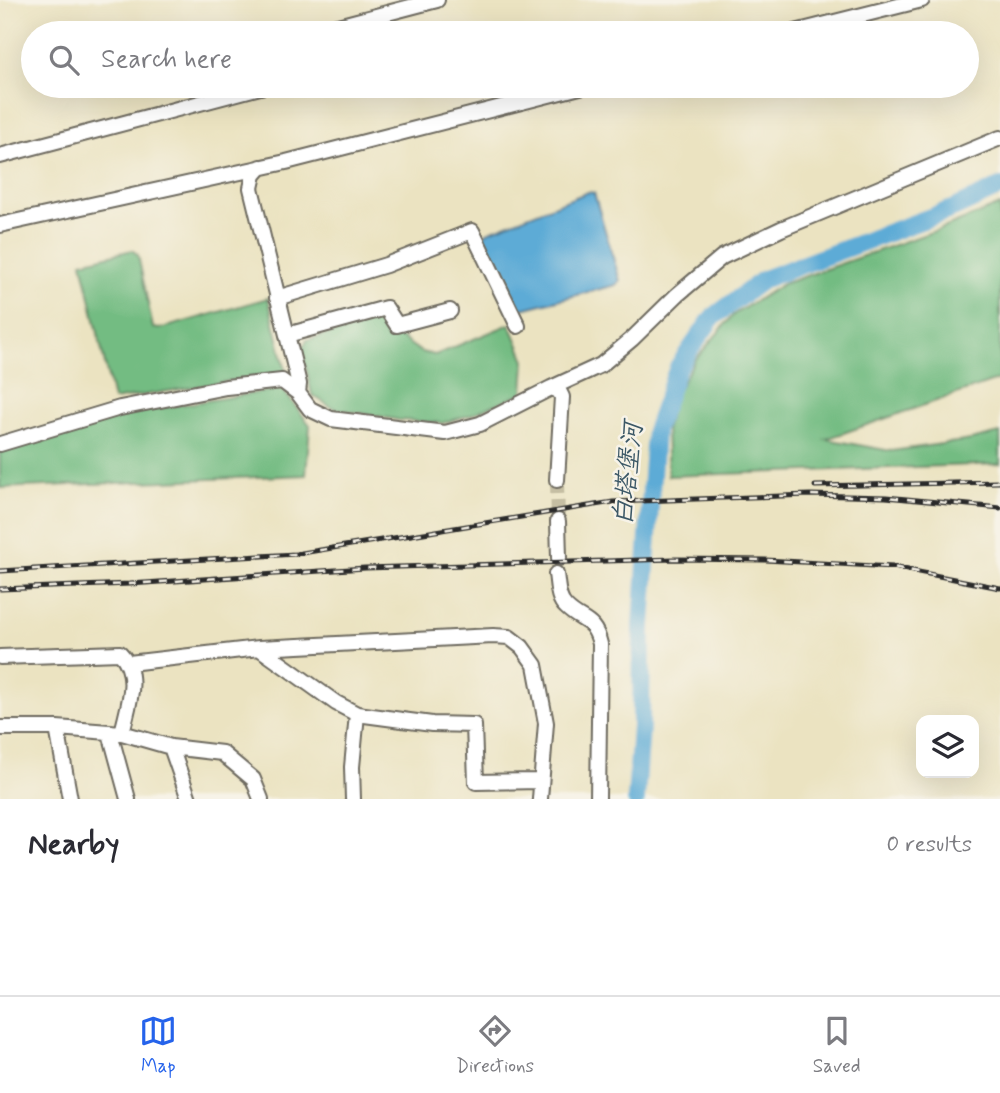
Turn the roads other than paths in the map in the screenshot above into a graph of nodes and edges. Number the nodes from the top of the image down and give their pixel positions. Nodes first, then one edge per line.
1 (437, 0) edge
2 (922, 0) edge
3 (360, 21) edge
4 (839, 21) edge
5 (219, 98) edge
6 (536, 98) edge
7 (1000, 138) edge
8 (0, 156) edge
9 (261, 167) junction
10 (0, 225) edge
11 (277, 298) junction
12 (450, 311) dead end
13 (518, 326) dead end
14 (287, 335) junction
15 (551, 387) junction
16 (298, 393) junction
17 (0, 444) edge
18 (557, 480) tunnel mouth
19 (558, 521) tunnel mouth
20 (559, 558) dead end
21 (556, 574) dead end
22 (259, 648) junction
23 (0, 657) edge
24 (129, 663) junction
25 (357, 714) junction
26 (0, 728) edge
27 (57, 728) junction
28 (116, 733) junction
29 (171, 747) junction
30 (540, 781) junction
31 (70, 799) edge
32 (128, 799) edge
33 (190, 799) edge
34 (261, 799) edge
35 (354, 799) edge
36 (540, 799) edge
37 (598, 799) edge

1 - 3 street
2 - 4 street
5 - 8 street
6 - 9 street
7 - 15 street
9 - 10 street
9 - 11 street
11 - 13 street
11 - 14 street
12 - 14 street
14 - 16 street
15 - 16 street
15 - 18 street
16 - 17 street
19 - 20 street
21 - 37 street
22 - 24 street
22 - 25 street
22 - 30 street
23 - 24 street
24 - 28 street
25 - 30 street
25 - 35 street
26 - 27 street
27 - 28 street
27 - 31 street
28 - 29 street
28 - 32 street
29 - 33 street
29 - 34 street
30 - 36 street

